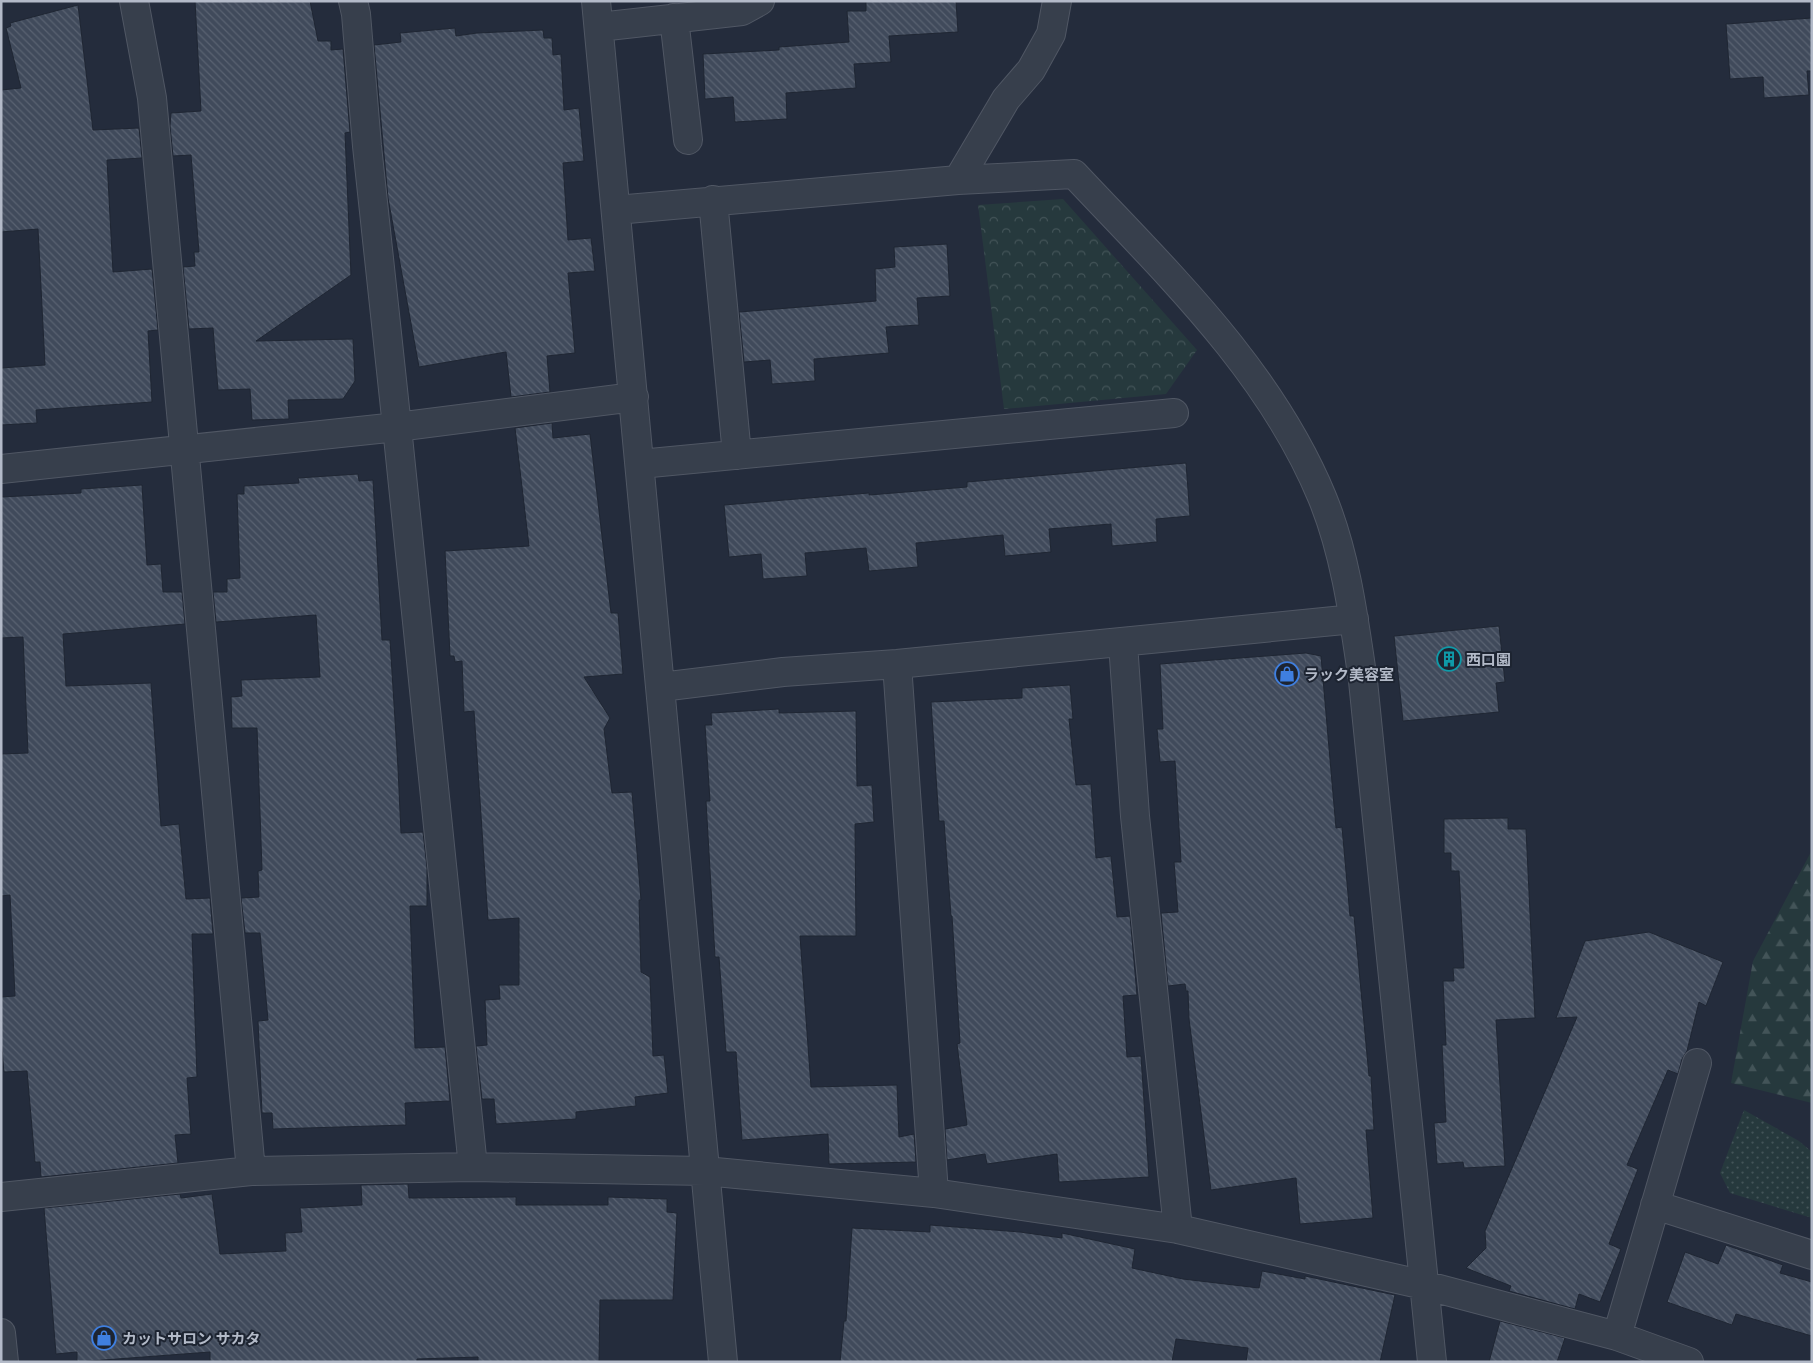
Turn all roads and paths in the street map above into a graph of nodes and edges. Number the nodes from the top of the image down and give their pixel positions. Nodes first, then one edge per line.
1 (134, 1) edge
2 (353, 1) edge
3 (760, 1) edge
4 (1057, 1) edge
5 (597, 14) edge
6 (674, 18) junction
7 (688, 140) dead end
8 (958, 180) junction
9 (713, 200) junction
10 (616, 210) junction
11 (634, 397) junction
12 (1174, 413) dead end
13 (397, 427) junction
14 (185, 450) junction
15 (737, 455) junction
16 (640, 464) junction
17 (1, 469) edge
18 (1354, 619) junction
19 (1123, 643) junction
20 (897, 664) junction
21 (661, 687) junction
22 (1697, 1063) dead end
23 (473, 1166) junction
24 (251, 1171) junction
25 (705, 1171) junction
26 (934, 1193) junction
27 (1, 1197) edge
28 (1655, 1205) junction
29 (1178, 1229) junction
30 (1812, 1254) edge
31 (1424, 1285) junction
32 (1, 1333) edge
33 (1617, 1336) junction
34 (4, 1362) edge
35 (722, 1362) edge
36 (1432, 1362) edge
37 (1689, 1362) edge

1 - 14 street
2 - 13 street
3 - 6 street
4 - 8 street
5 - 6 street
5 - 10 street
6 - 7 street
8 - 9 street
8 - 18 street
9 - 10 street
9 - 15 street
10 - 11 street
11 - 13 street
11 - 16 street
12 - 15 street
13 - 14 street
13 - 23 street
14 - 17 street
14 - 24 street
15 - 16 street
16 - 21 street
18 - 19 street
18 - 31 street
19 - 20 street
19 - 29 street
20 - 21 street
20 - 26 street
21 - 25 street
22 - 28 street
23 - 24 street
23 - 25 street
24 - 27 street
25 - 26 street
25 - 35 street
26 - 29 street
28 - 30 street
28 - 33 street
29 - 31 street
31 - 33 street
31 - 36 street
32 - 34 street
33 - 37 street

